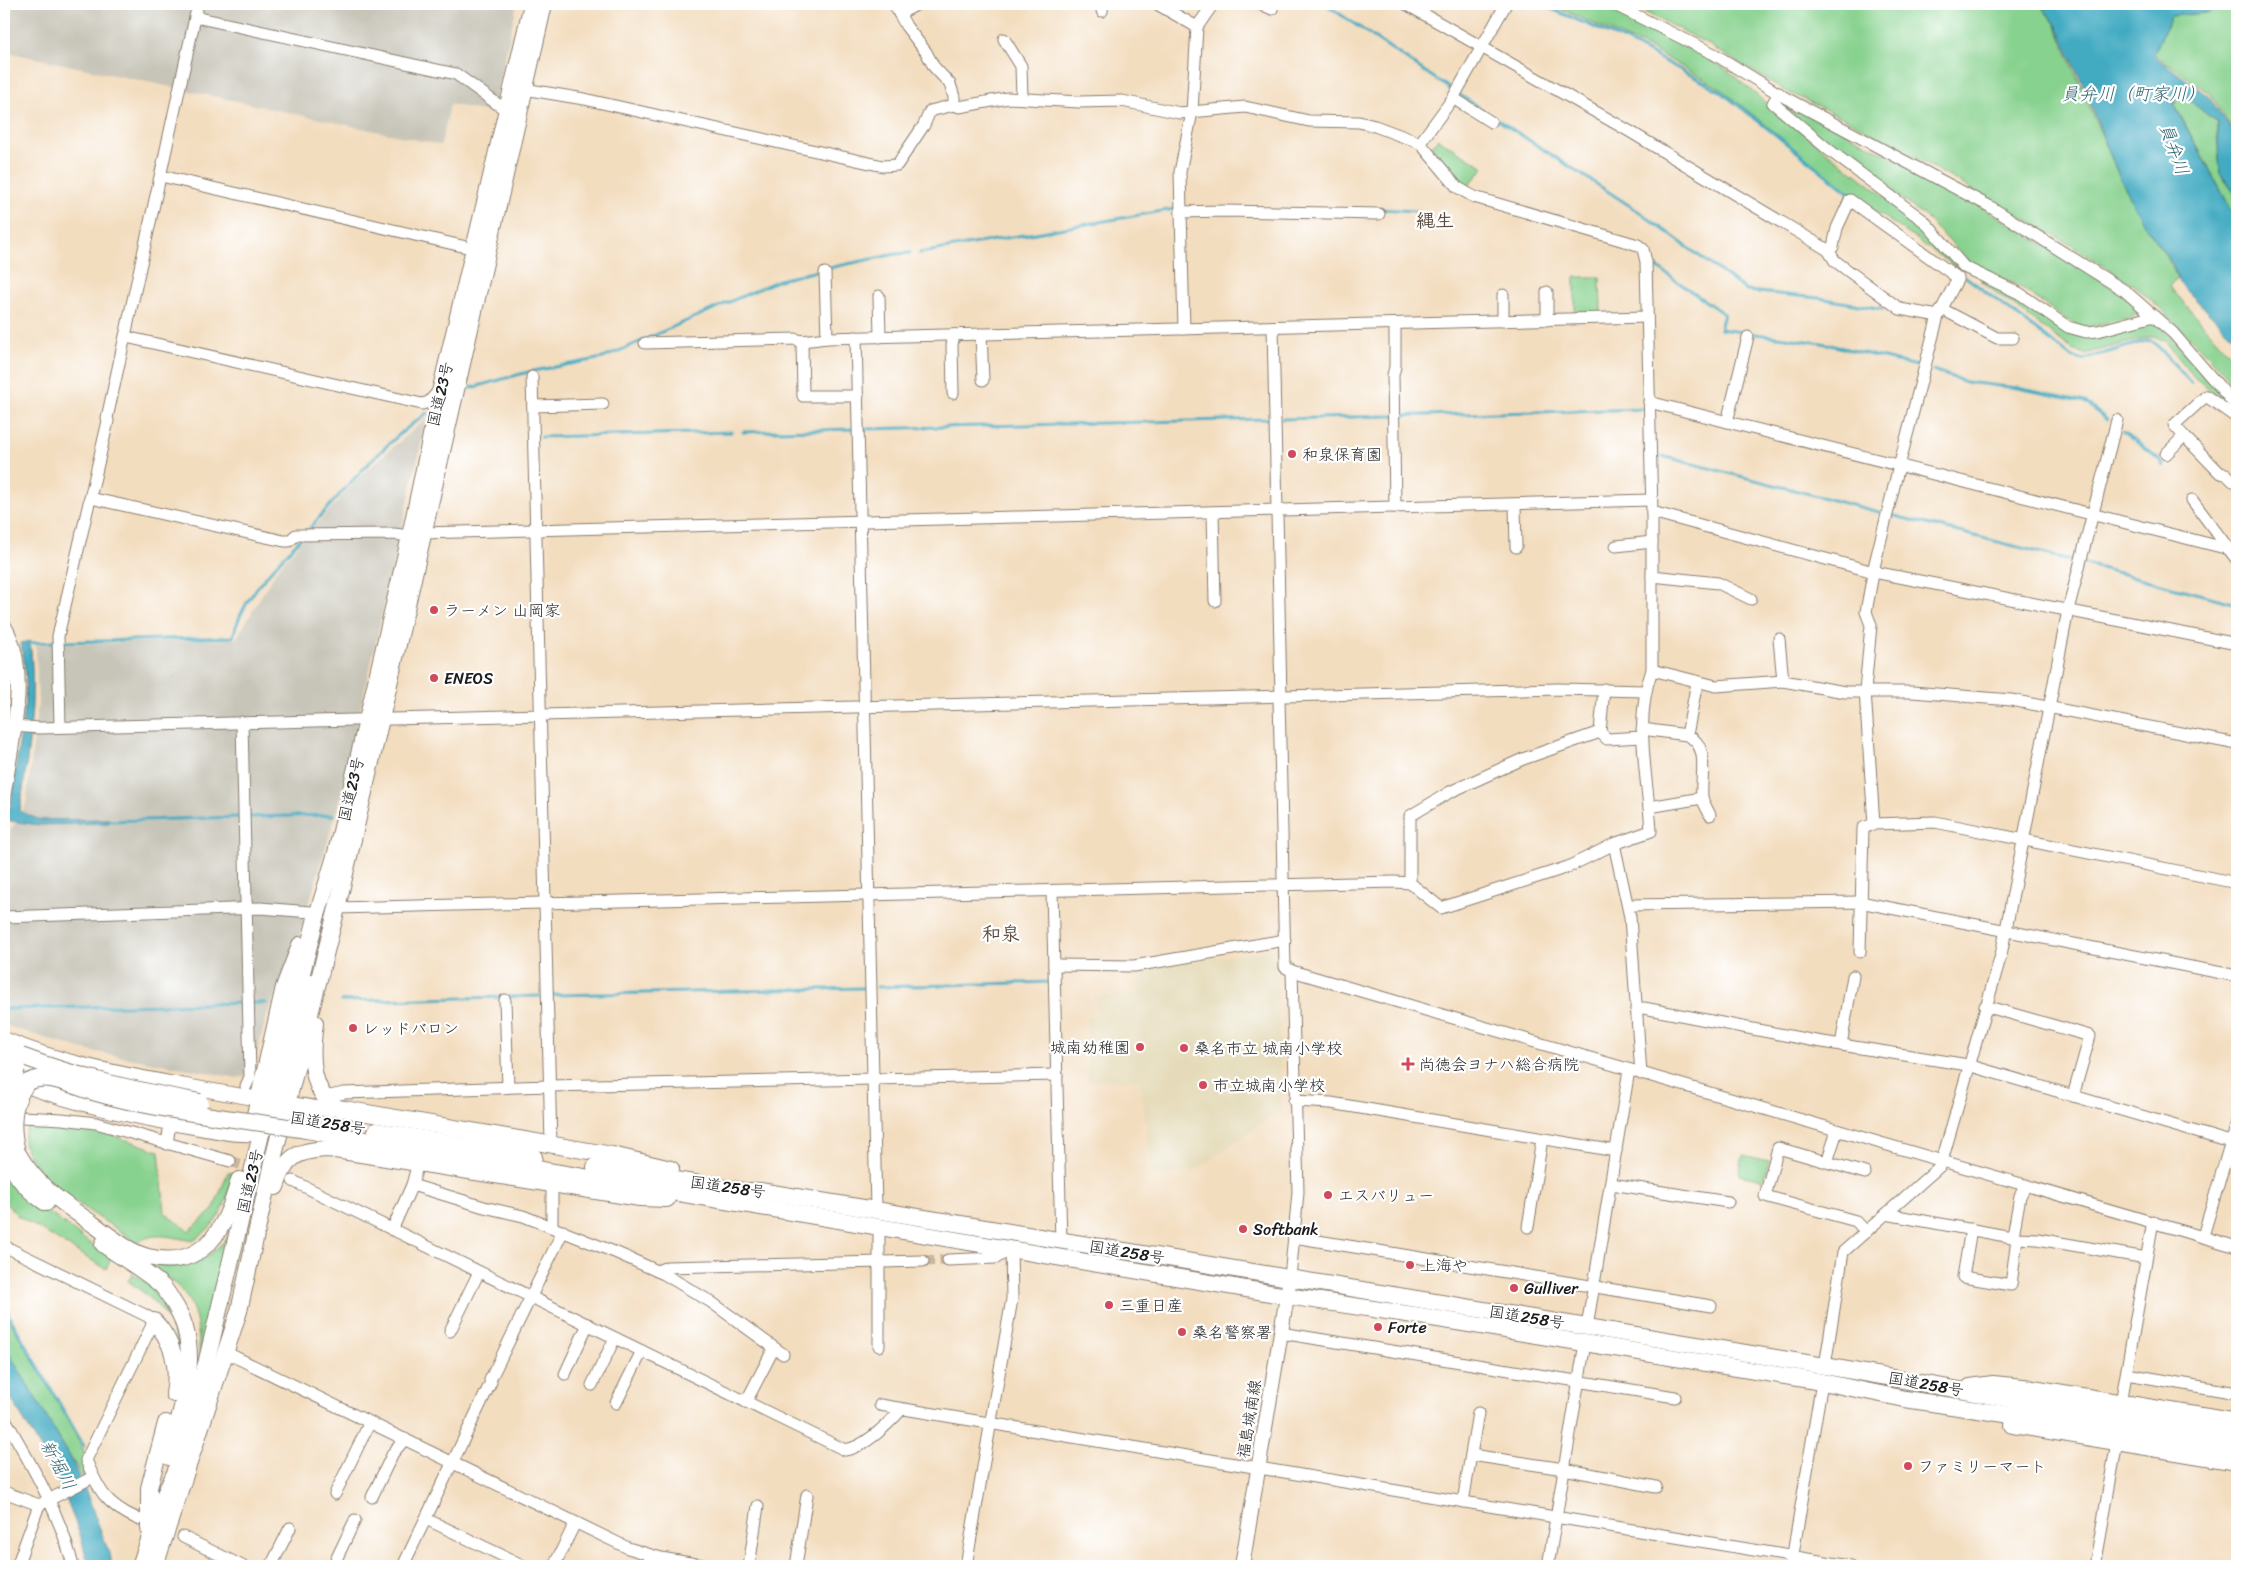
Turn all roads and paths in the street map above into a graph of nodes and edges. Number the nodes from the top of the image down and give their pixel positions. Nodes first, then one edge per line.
1 (198, 4) edge
2 (532, 4) edge
3 (544, 4) edge
4 (918, 4) edge
5 (1156, 4) edge
6 (1214, 4) edge
7 (1406, 4) edge
8 (1506, 4) edge
9 (1613, 4) edge
10 (896, 9) edge
11 (195, 17) junction
12 (1197, 27) junction
13 (1004, 40) dead end
14 (1481, 47) junction
15 (524, 89) junction
16 (1779, 93) junction
17 (1022, 97) junction
18 (1453, 98) junction
19 (954, 104) junction
20 (507, 111) junction
21 (1192, 112) junction
22 (1491, 122) dead end
23 (1420, 143) junction
24 (161, 176) junction
25 (1182, 212) junction
26 (1379, 214) dead end
27 (475, 249) junction
28 (1828, 250) junction
29 (1964, 267) junction
30 (825, 273) dead end
31 (1958, 278) junction
32 (1547, 292) dead end
33 (1503, 295) dead end
34 (879, 296) dead end
35 (1940, 312) junction
36 (2154, 316) junction
37 (1647, 318) junction
38 (1547, 320) junction
39 (1503, 321) junction
40 (1395, 324) junction
41 (1273, 327) junction
42 (1184, 329) junction
43 (981, 334) junction
44 (954, 335) junction
45 (126, 337) junction
46 (856, 337) junction
47 (880, 337) junction
48 (1748, 337) dead end
49 (827, 338) junction
50 (2014, 338) dead end
51 (802, 341) junction
52 (645, 343) dead end
53 (532, 377) dead end
54 (983, 380) dead end
55 (441, 388) junction
56 (953, 393) dead end
57 (858, 396) junction
58 (1649, 402) junction
59 (603, 404) dead end
60 (533, 406) junction
61 (2237, 407) edge
62 (2237, 418) edge
63 (2117, 420) dead end
64 (1727, 422) junction
65 (2184, 436) junction
66 (2166, 454) dead end
67 (1899, 466) junction
68 (2233, 481) dead end
69 (90, 498) junction
70 (2192, 500) dead end
71 (1515, 505) junction
72 (1652, 506) junction
73 (1395, 507) junction
74 (1277, 510) junction
75 (1213, 512) junction
76 (2092, 515) junction
77 (861, 521) junction
78 (536, 529) junction
79 (416, 534) junction
80 (1652, 542) junction
81 (1616, 546) dead end
82 (1516, 547) dead end
83 (2229, 549) junction
84 (2237, 560) edge
85 (1874, 572) junction
86 (1652, 576) junction
87 (1751, 599) dead end
88 (1216, 600) dead end
89 (2068, 610) junction
90 (4, 626) edge
91 (1779, 638) dead end
92 (2237, 644) edge
93 (1652, 670) junction
94 (4, 674) edge
95 (17, 681) junction
96 (1783, 681) junction
97 (1697, 682) junction
98 (1604, 688) junction
99 (1644, 691) junction
100 (1865, 691) junction
101 (1280, 697) junction
102 (864, 707) junction
103 (2050, 707) junction
104 (540, 714) junction
105 (374, 719) junction
106 (242, 722) junction
107 (9, 725) edge
108 (60, 727) junction
109 (1600, 732) junction
110 (1642, 733) junction
111 (1687, 735) junction
112 (2237, 744) edge
113 (4, 792) edge
114 (1702, 798) junction
115 (1649, 807) junction
116 (1710, 815) dead end
117 (1874, 824) junction
118 (2023, 840) junction
119 (1614, 844) junction
120 (1410, 883) junction
121 (2237, 883) edge
122 (1284, 885) junction
123 (1052, 890) junction
124 (869, 895) junction
125 (1860, 902) junction
126 (544, 903) junction
127 (1628, 905) junction
128 (336, 908) junction
129 (245, 910) junction
130 (4, 917) edge
131 (313, 917) junction
132 (2004, 930) junction
133 (1285, 940) junction
134 (1860, 952) dead end
135 (1054, 965) junction
136 (320, 970) junction
137 (1292, 971) junction
138 (1853, 976) dead end
139 (2237, 976) edge
140 (505, 1000) dead end
141 (1985, 1006) junction
142 (1636, 1009) junction
143 (4, 1039) edge
144 (1841, 1045) junction
145 (4, 1050) edge
146 (47, 1054) junction
147 (1968, 1065) junction
148 (11, 1066) edge
149 (1629, 1070) junction
150 (1641, 1074) junction
151 (1057, 1075) junction
152 (46, 1078) junction
153 (873, 1079) junction
154 (246, 1086) dead end
155 (550, 1086) junction
156 (508, 1087) junction
157 (2073, 1096) junction
158 (325, 1097) junction
159 (1294, 1100) junction
160 (273, 1102) junction
161 (4, 1107) edge
162 (338, 1108) junction
163 (4, 1113) edge
164 (2237, 1122) edge
165 (170, 1123) junction
166 (308, 1125) junction
167 (255, 1130) junction
168 (1836, 1131) junction
169 (1542, 1139) junction
170 (2234, 1143) edge
171 (167, 1144) junction
172 (551, 1145) junction
173 (1616, 1151) junction
174 (10, 1153) edge
175 (230, 1161) tunnel mouth
176 (419, 1161) junction
177 (1942, 1161) junction
178 (1827, 1162) junction
179 (271, 1167) junction
180 (1865, 1173) dead end
181 (293, 1181) dead end
182 (1611, 1184) junction
183 (412, 1185) junction
184 (552, 1185) junction
185 (2026, 1185) junction
186 (760, 1191) junction
187 (717, 1200) junction
188 (1728, 1202) dead end
189 (876, 1209) junction
190 (1886, 1214) junction
191 (2153, 1221) junction
192 (879, 1226) junction
193 (1528, 1227) dead end
194 (557, 1229) junction
195 (1970, 1229) junction
196 (392, 1230) junction
197 (1866, 1232) junction
198 (2203, 1236) junction
199 (2015, 1237) junction
200 (1294, 1238) junction
201 (1061, 1242) junction
202 (4, 1246) edge
203 (2237, 1247) edge
204 (1011, 1249) junction
205 (2146, 1258) junction
206 (923, 1260) tunnel mouth
207 (948, 1260) tunnel mouth
208 (878, 1262) junction
209 (657, 1271) junction
210 (479, 1272) junction
211 (1290, 1278) junction
212 (1594, 1287) junction
213 (1287, 1296) junction
214 (531, 1297) junction
215 (1712, 1306) dead end
216 (239, 1311) junction
217 (154, 1321) junction
218 (588, 1324) junction
219 (450, 1330) dead end
220 (1281, 1333) junction
221 (1586, 1335) junction
222 (615, 1338) junction
223 (879, 1346) dead end
224 (642, 1351) junction
225 (227, 1353) junction
226 (565, 1374) dead end
227 (1824, 1374) junction
228 (2127, 1374) junction
229 (1578, 1381) junction
230 (592, 1385) dead end
231 (1956, 1389) junction
232 (2237, 1393) edge
233 (1675, 1397) dead end
234 (1905, 1398) junction
235 (746, 1402) junction
236 (616, 1403) dead end
237 (2121, 1403) junction
238 (880, 1405) dead end
239 (902, 1409) junction
240 (1478, 1413) dead end
241 (4, 1417) edge
242 (370, 1422) junction
243 (2237, 1422) edge
244 (989, 1423) junction
245 (2237, 1435) edge
246 (404, 1439) junction
247 (2117, 1442) junction
248 (2237, 1449) edge
249 (1471, 1455) junction
250 (2237, 1462) edge
251 (452, 1463) junction
252 (1259, 1468) junction
253 (1564, 1469) junction
254 (90, 1478) junction
255 (1656, 1487) dead end
256 (4, 1492) edge
257 (165, 1494) junction
258 (335, 1494) dead end
259 (807, 1495) dead end
260 (372, 1497) dead end
261 (48, 1502) junction
262 (1463, 1502) junction
263 (758, 1506) dead end
264 (1556, 1517) junction
265 (138, 1519) dead end
266 (426, 1519) junction
267 (355, 1520) dead end
268 (575, 1523) junction
269 (290, 1528) dead end
270 (183, 1537) dead end
271 (149, 1541) junction
272 (659, 1560) edge
273 (1792, 1562) edge
274 (17, 1566) edge
275 (73, 1566) edge
276 (140, 1566) edge
277 (155, 1566) edge
278 (242, 1566) edge
279 (271, 1566) edge
280 (333, 1566) edge
281 (403, 1566) edge
282 (524, 1566) edge
283 (554, 1566) edge
284 (644, 1566) edge
285 (708, 1566) edge
286 (749, 1566) edge
287 (796, 1566) edge
288 (966, 1566) edge
289 (1242, 1566) edge
290 (1548, 1566) edge
291 (1850, 1566) edge
292 (2095, 1566) edge

1 - 11 street
2 - 20 highway, 国道23号
3 - 15 highway, 国道23号
4 - 10 street
5 - 12 street
6 - 12 street
7 - 14 street
8 - 14 street
9 - 16 street
10 - 19 street
11 - 20 street
11 - 24 street
12 - 21 street
13 - 17 street
14 - 18 street
14 - 28 street
15 - 19 street
15 - 79 highway, 国道23号
16 - 29 street
16 - 36 street
17 - 19 street
17 - 21 street
18 - 22 street
18 - 23 street
20 - 27 highway, 国道23号
21 - 23 street
21 - 25 street
23 - 37 street
24 - 27 street
24 - 45 street
25 - 26 street
25 - 42 street
27 - 55 highway, 国道23号
28 - 31 street
28 - 35 street
29 - 31 street
29 - 36 street
30 - 49 street
31 - 35 street
32 - 38 street
33 - 39 street
34 - 47 street
35 - 50 street
35 - 67 street
36 - 61 street
37 - 38 street
37 - 58 street
38 - 39 street
39 - 40 street
40 - 41 street
40 - 73 street
41 - 42 street
41 - 74 street
42 - 43 street
43 - 44 street
43 - 54 street
44 - 47 street
44 - 56 street
45 - 55 street
45 - 69 street
46 - 47 street
46 - 49 street
46 - 57 street
48 - 64 street
49 - 51 street
51 - 52 street
51 - 57 street
53 - 60 street
55 - 79 highway, 国道23号
57 - 77 street
58 - 64 street
58 - 72 street
59 - 60 street
60 - 78 street
62 - 65 street
63 - 76 street
64 - 67 street
65 - 66 street
65 - 68 street
67 - 76 street
67 - 85 street
69 - 79 street
69 - 108 street
70 - 83 street
71 - 72 street
71 - 73 street
71 - 82 street
72 - 80 street
72 - 85 street
73 - 74 street
74 - 75 street
74 - 101 street
75 - 77 street
75 - 88 street
76 - 83 street
76 - 89 street
77 - 78 street
77 - 102 street
78 - 79 street
78 - 104 street
79 - 105 highway, 国道23号
80 - 81 street
80 - 86 street
83 - 84 street
85 - 89 street
85 - 100 street
86 - 87 street
86 - 93 street
89 - 92 street
89 - 103 street
90 - 95 main road
91 - 96 street
93 - 97 street
93 - 99 street
94 - 95 street
95 - 107 main road
96 - 97 street
96 - 100 street
97 - 111 street
98 - 99 street
98 - 101 street
98 - 109 street
99 - 110 street
100 - 103 street
100 - 117 street
101 - 102 street
101 - 122 street
102 - 104 street
102 - 124 street
103 - 112 street
103 - 118 street
104 - 105 street
104 - 126 street
105 - 106 street
105 - 128 highway, 国道23号
105 - 131 highway, 国道23号
106 - 108 street
106 - 129 street
107 - 108 street
107 - 113 main road
109 - 110 street
109 - 120 street
110 - 111 street
110 - 115 street
111 - 114 street
114 - 115 street
114 - 116 street
115 - 119 street
117 - 118 street
117 - 125 street
118 - 121 street
118 - 132 street
119 - 120 street
119 - 127 street
120 - 122 street
122 - 123 street
122 - 133 street
123 - 124 street
123 - 135 street
124 - 126 street
124 - 153 street
125 - 127 street
125 - 132 street
125 - 134 street
126 - 128 street
126 - 155 street
127 - 142 street
128 - 136 highway, 国道23号
129 - 130 street
129 - 131 street
129 - 154 street
131 - 160 highway, 国道23号
132 - 139 street
132 - 141 street
133 - 135 street
133 - 137 street
135 - 151 street
136 - 158 highway
136 - 160 highway, 国道23号
137 - 149 street
137 - 159 street
138 - 144 street
140 - 156 street
141 - 147 street
141 - 157 street
142 - 144 street
142 - 150 street
143 - 146 main road
144 - 147 street
145 - 148 main road
146 - 160 main road
146 - 167 main road
147 - 157 street
147 - 177 street
148 - 152 main road, bridge
148 - 161 highway, bridge
148 - 165 main road
148 - 166 highway, 国道258号, bridge
149 - 150 street
149 - 173 street
150 - 168 street
151 - 153 street
151 - 201 street
152 - 166 highway, 国道258号, bridge
152 - 174 highway, bridge
153 - 155 street
153 - 189 street
155 - 156 street
155 - 172 street
156 - 158 street
157 - 170 street
158 - 162 highway
159 - 169 street
159 - 200 street
160 - 162 main road
160 - 167 highway
160 - 179 highway, 国道23号
162 - 172 highway
163 - 171 street
164 - 170 street
165 - 167 main road
165 - 171 street
166 - 186 highway, 国道258号
166 - 187 highway, 国道258号
167 - 174 highway
167 - 179 main road
167 - 257 highway, 国道23号
168 - 177 street
168 - 178 street
169 - 173 street
169 - 193 street
170 - 198 street
171 - 175 street
172 - 186 highway
173 - 182 street
174 - 257 highway
176 - 183 street
176 - 184 highway
176 - 216 highway
177 - 185 street
177 - 190 street
178 - 180 street
178 - 197 street
179 - 216 highway, 国道23号
181 - 196 street
182 - 188 street
182 - 212 street
183 - 194 street
183 - 196 street
184 - 187 highway
184 - 194 street
185 - 191 street
185 - 199 street
186 - 189 highway, 国道258号
187 - 192 highway, 国道258号
189 - 201 highway, 国道258号
190 - 195 street
190 - 197 street
191 - 198 street
191 - 205 street
192 - 204 highway, 国道258号
192 - 208 street
194 - 209 street
194 - 214 street
195 - 199 street
195 - 199 street
196 - 210 street
197 - 227 street
198 - 203 street
199 - 205 street
200 - 211 street
200 - 212 street
201 - 211 highway, 国道258号
202 - 217 street
204 - 207 street
204 - 213 highway, 国道258号
204 - 244 street
205 - 228 street
206 - 208 street
208 - 209 street
208 - 223 street
209 - 235 street
210 - 214 street
210 - 219 street
211 - 213 main road, 福島城南線
211 - 221 highway, 国道258号
212 - 215 street
212 - 221 street
213 - 220 main road, 福島城南線
213 - 221 highway, 国道258号
214 - 218 street
214 - 251 street
216 - 225 highway, 国道23号
217 - 254 street
217 - 271 highway
218 - 222 street
218 - 226 street
220 - 229 street
220 - 252 main road, 福島城南線
221 - 227 highway, 国道258号
221 - 229 street
222 - 224 street
222 - 230 street
224 - 235 street
224 - 236 street
225 - 242 street
225 - 277 highway, 国道23号
227 - 231 highway, 国道258号
227 - 234 highway, 国道258号
227 - 273 street
228 - 232 street
228 - 237 street
229 - 233 street
229 - 253 street
231 - 237 highway
231 - 245 highway, 国道258号
234 - 247 highway
234 - 248 highway, 国道258号
235 - 239 street
237 - 243 highway
238 - 239 street
239 - 244 street
240 - 249 street
241 - 261 street
242 - 246 street
242 - 258 street
244 - 252 street
244 - 288 street
246 - 251 street
246 - 260 street
247 - 250 highway
247 - 292 street
249 - 253 street
249 - 262 street
251 - 266 street
251 - 268 street
252 - 262 street
252 - 289 main road, 福島城南線
253 - 255 street
253 - 264 street
254 - 261 street
254 - 265 street
256 - 261 street
257 - 271 highway, 国道23号
259 - 287 street
261 - 274 street
261 - 275 street
262 - 264 street
263 - 286 street
264 - 273 street
264 - 290 street
266 - 281 street
266 - 282 street
267 - 280 street
268 - 272 street
268 - 283 street
269 - 279 street
270 - 278 street
271 - 276 highway, 国道23号
272 - 284 street
272 - 285 street
273 - 291 street

